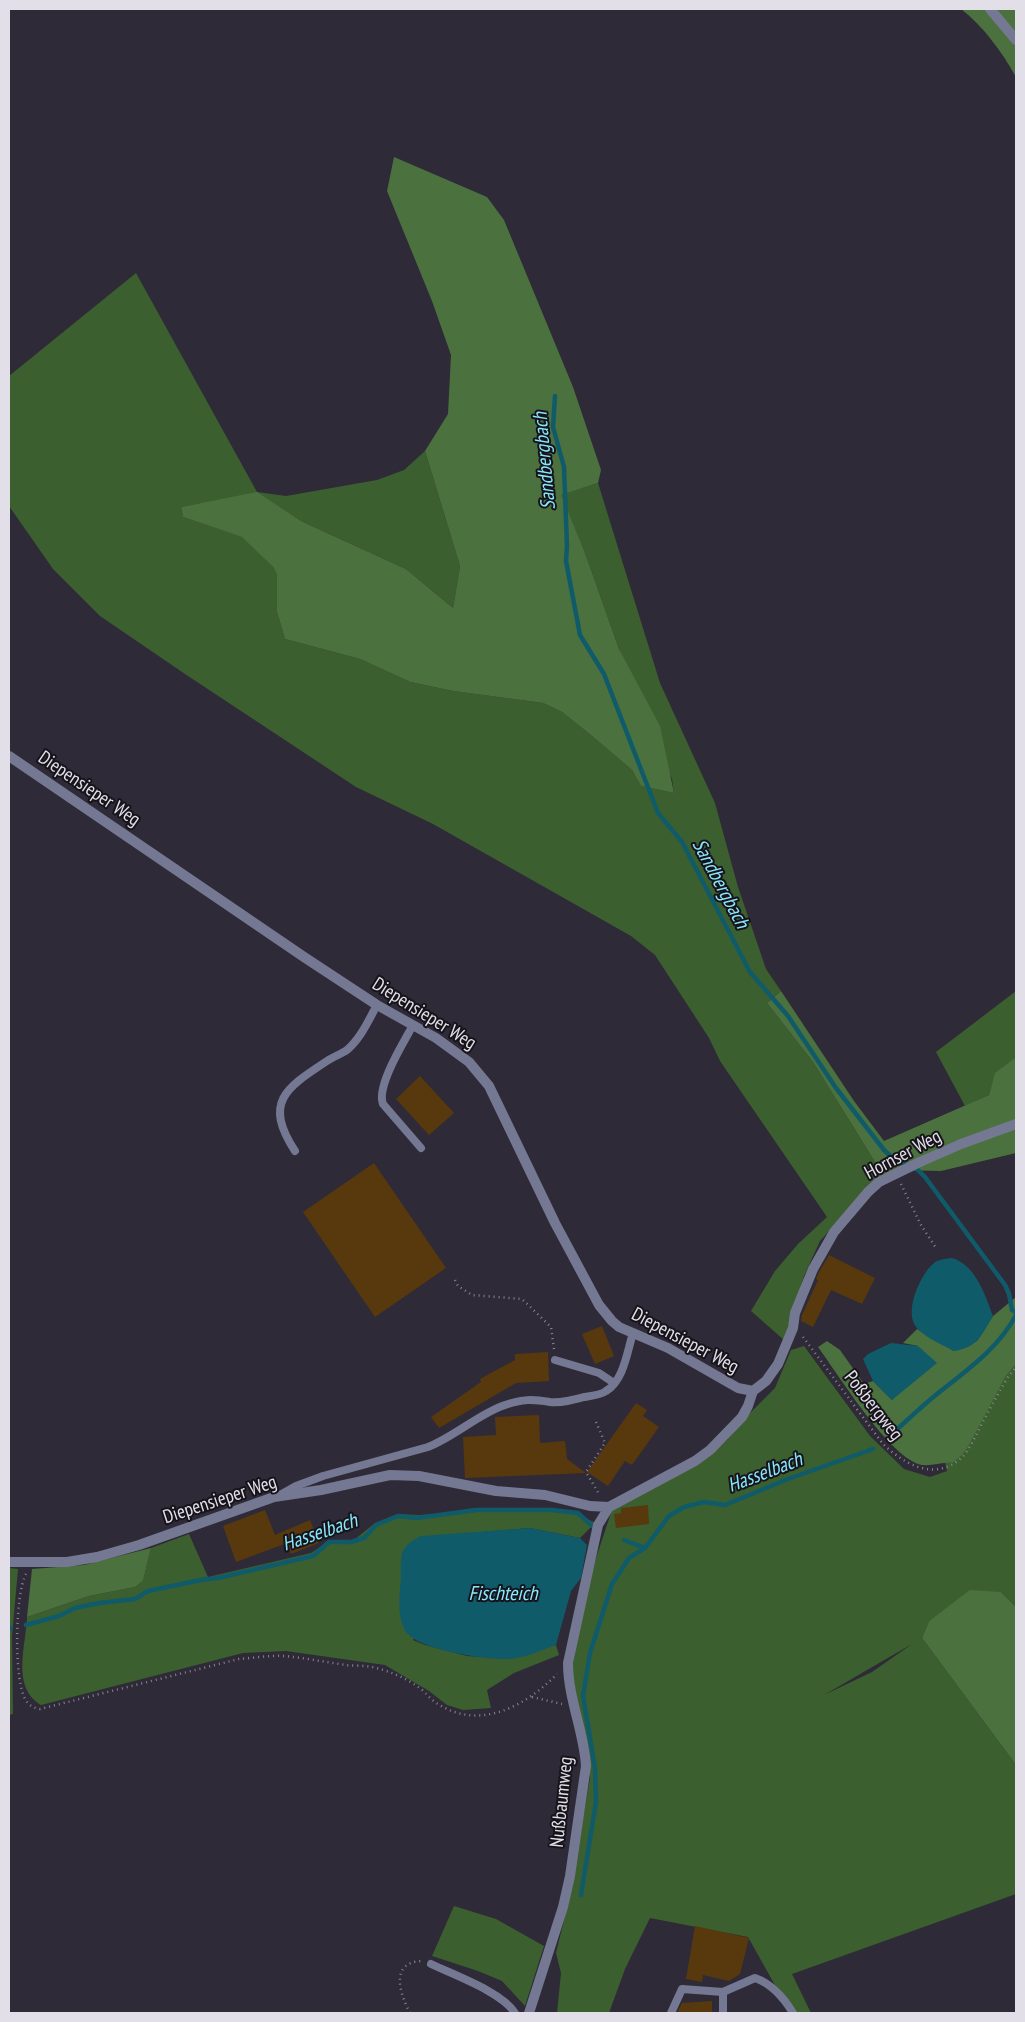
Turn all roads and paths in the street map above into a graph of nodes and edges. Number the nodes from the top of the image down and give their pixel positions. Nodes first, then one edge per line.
1 (990, 9) edge
2 (1016, 40) edge
3 (9, 756) edge
4 (377, 1005) junction
5 (413, 1025) junction
6 (1016, 1124) edge
7 (421, 1148) dead end
8 (295, 1150) dead end
9 (898, 1173) junction
10 (936, 1248) dead end
11 (455, 1280) dead end
12 (793, 1328) junction
13 (633, 1333) junction
14 (555, 1360) joint
15 (1016, 1368) edge
16 (614, 1383) junction
17 (753, 1391) junction
18 (596, 1422) dead end
19 (278, 1496) junction
20 (605, 1504) junction
21 (9, 1562) edge
22 (34, 1562) junction
23 (568, 1663) junction
24 (532, 1697) junction
25 (573, 1706) junction
26 (431, 1964) joint
27 (722, 1992) junction
28 (410, 2013) edge
29 (515, 2013) edge
30 (529, 2013) edge
31 (671, 2013) edge
32 (722, 2013) edge
33 (793, 2013) edge

1 - 2 street
3 - 4 street, Diepensieper Weg
4 - 5 street, Diepensieper Weg
4 - 8 lane
5 - 7 lane
5 - 13 street, Diepensieper Weg
6 - 9 street, Hornser Weg
9 - 10 path
9 - 12 street, Hornser Weg
11 - 14 path
12 - 15 path, Poßbergweg
12 - 17 street, Diepensieper Weg
13 - 16 lane
13 - 17 street, Diepensieper Weg
14 - 16 lane
16 - 19 lane
17 - 20 street, Diepensieper Weg
18 - 20 path
19 - 20 street, Diepensieper Weg
19 - 22 street, Diepensieper Weg
20 - 23 street, Nußbaumweg
21 - 22 street, Diepensieper Weg
22 - 24 path
23 - 24 path
23 - 25 street, Nußbaumweg
24 - 25 path
25 - 30 street, Nußbaumweg
26 - 28 path
26 - 29 lane
27 - 31 lane
27 - 32 lane
27 - 33 lane

